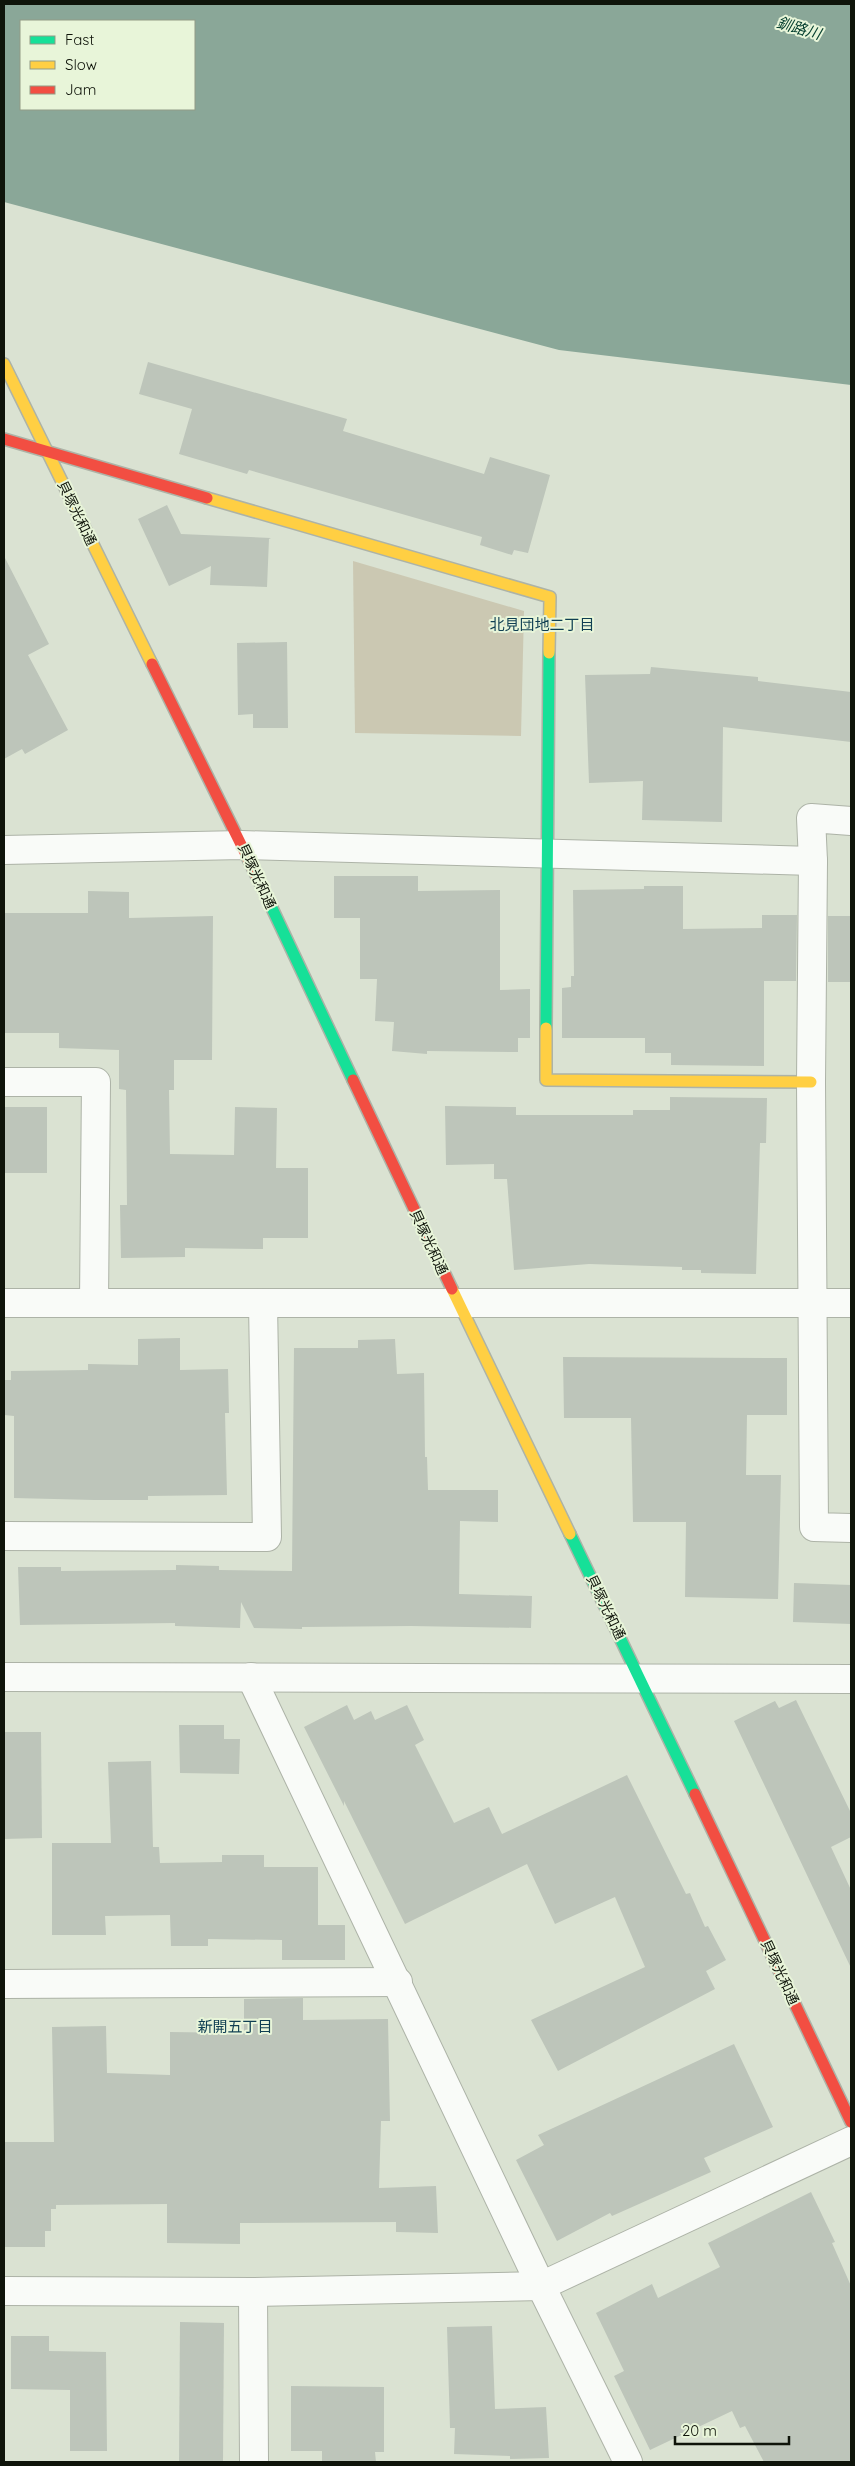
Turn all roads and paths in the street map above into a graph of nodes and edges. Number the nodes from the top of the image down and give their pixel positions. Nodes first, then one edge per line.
1 (4, 364) edge
2 (4, 439) edge
3 (46, 452) junction
4 (851, 821) edge
5 (242, 845) junction
6 (4, 850) edge
7 (546, 852) junction
8 (813, 861) junction
9 (4, 1082) edge
10 (812, 1082) junction
11 (94, 1302) junction
12 (458, 1302) junction
13 (813, 1302) junction
14 (4, 1303) edge
15 (263, 1303) junction
16 (851, 1303) edge
17 (851, 1528) edge
18 (4, 1536) edge
19 (4, 1677) edge
20 (640, 1677) junction
21 (251, 1678) junction
22 (851, 1679) edge
23 (398, 1982) junction
24 (4, 1984) edge
25 (851, 2122) edge
26 (851, 2141) edge
27 (541, 2286) junction
28 (4, 2291) edge
29 (253, 2292) junction
30 (254, 2462) edge
31 (628, 2462) edge

1 - 3 street, 貝塚光和通
2 - 3 street
3 - 5 street, 貝塚光和通
3 - 7 street
4 - 8 street
5 - 6 street
5 - 7 street
5 - 12 street, 貝塚光和通
7 - 8 street
7 - 10 street
8 - 10 street
9 - 11 street
10 - 13 street
11 - 14 street
11 - 15 street
12 - 13 street
12 - 15 street
12 - 20 street, 貝塚光和通
13 - 16 street
13 - 17 street
15 - 18 street
19 - 21 street
20 - 21 street
20 - 22 street
20 - 25 street, 貝塚光和通
21 - 23 street
23 - 24 street
23 - 27 street
26 - 27 street
27 - 29 street
27 - 31 street
28 - 29 street
29 - 30 street

